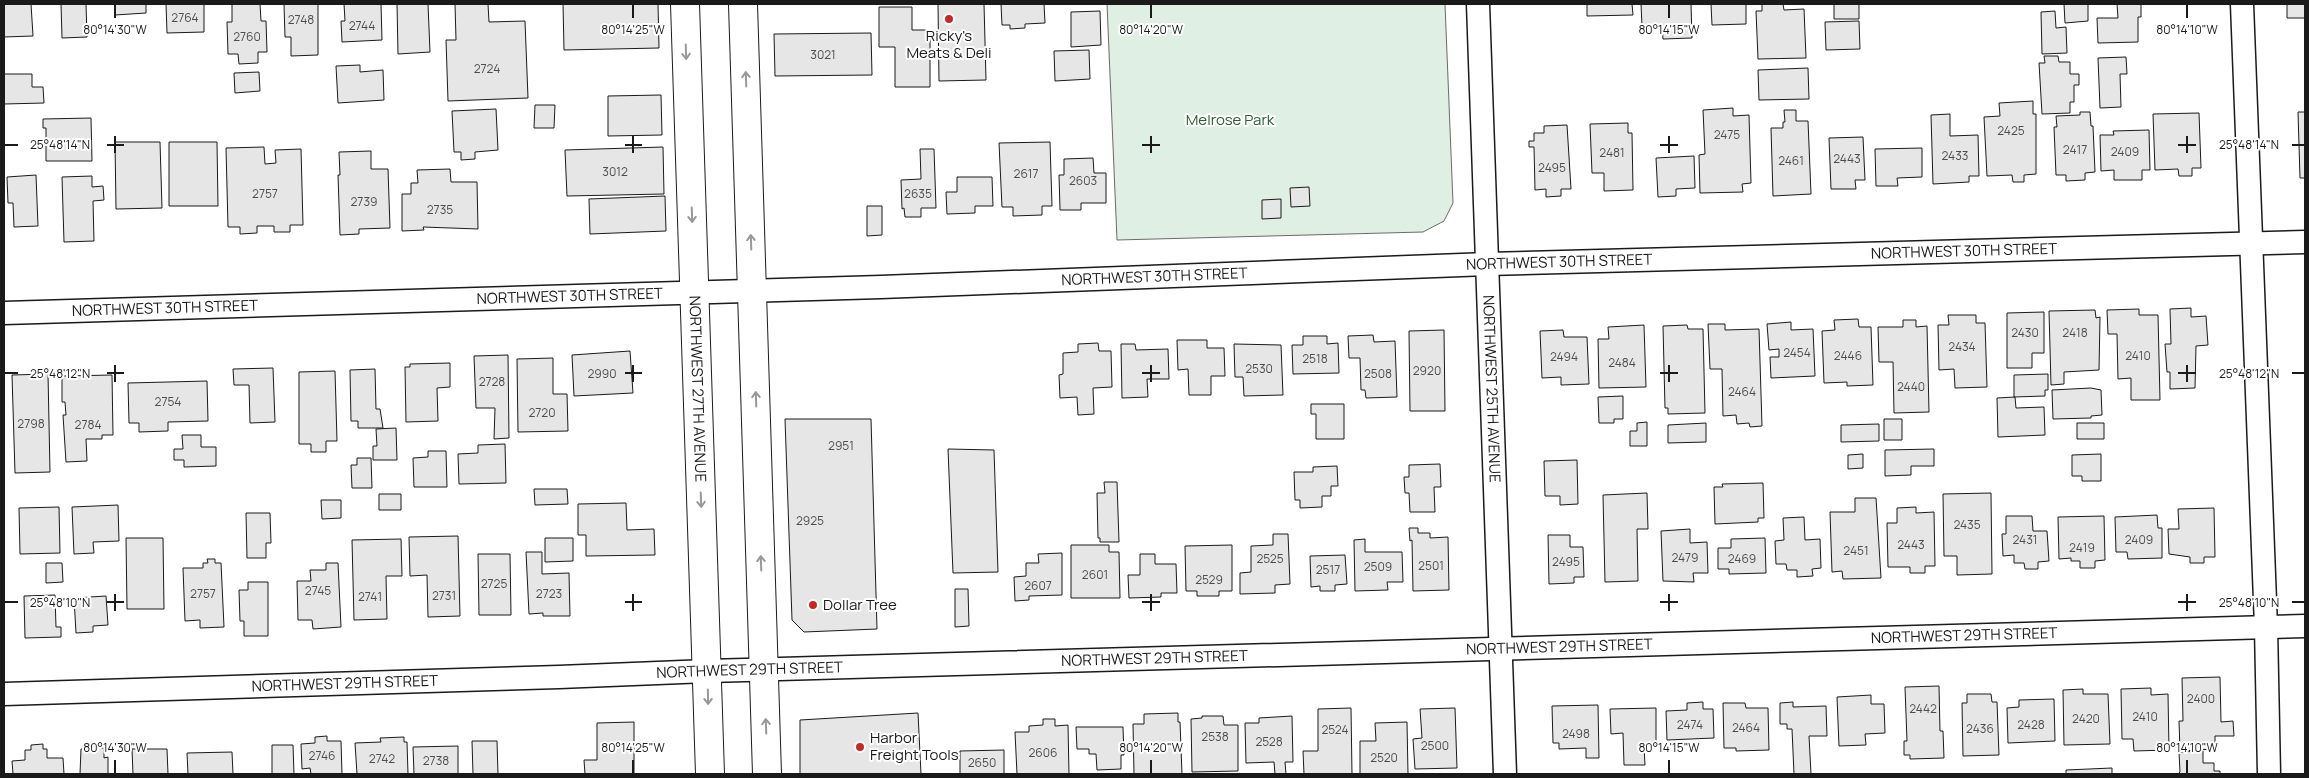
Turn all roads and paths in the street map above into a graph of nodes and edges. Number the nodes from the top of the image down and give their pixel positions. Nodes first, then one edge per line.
1 (685, 4) edge
2 (743, 4) edge
3 (1478, 4) edge
4 (2242, 4) edge
5 (2305, 242) edge
6 (2250, 243) junction
7 (1488, 264) junction
8 (753, 290) junction
9 (694, 292) junction
10 (4, 312) edge
11 (2305, 626) edge
12 (2266, 627) junction
13 (1502, 648) junction
14 (764, 669) junction
15 (708, 671) junction
16 (4, 694) edge
17 (710, 774) edge
18 (767, 774) edge
19 (1505, 774) edge
20 (2269, 774) edge

1 -> 9 highway, NORTHWEST 27TH AVENUE
8 -> 2 highway
3 - 7 street, NORTHWEST 25TH AVENUE
4 - 6 street
5 - 6 street, NORTHWEST 30TH STREET
6 - 7 street, NORTHWEST 30TH STREET
6 - 12 street
7 - 8 street, NORTHWEST 30TH STREET
7 - 13 street, NORTHWEST 25TH AVENUE
8 - 9 street, NORTHWEST 30TH STREET
14 -> 8 highway
9 - 10 street, NORTHWEST 30TH STREET
9 -> 15 highway, NORTHWEST 27TH AVENUE
11 - 12 street, NORTHWEST 29TH STREET
12 - 13 street, NORTHWEST 29TH STREET
12 - 20 street
13 - 14 street, NORTHWEST 29TH STREET
13 - 19 street, NORTHWEST 25TH AVENUE
14 - 15 street, NORTHWEST 29TH STREET
18 -> 14 highway
15 - 16 street, NORTHWEST 29TH STREET
15 -> 17 highway, NORTHWEST 27TH AVENUE

